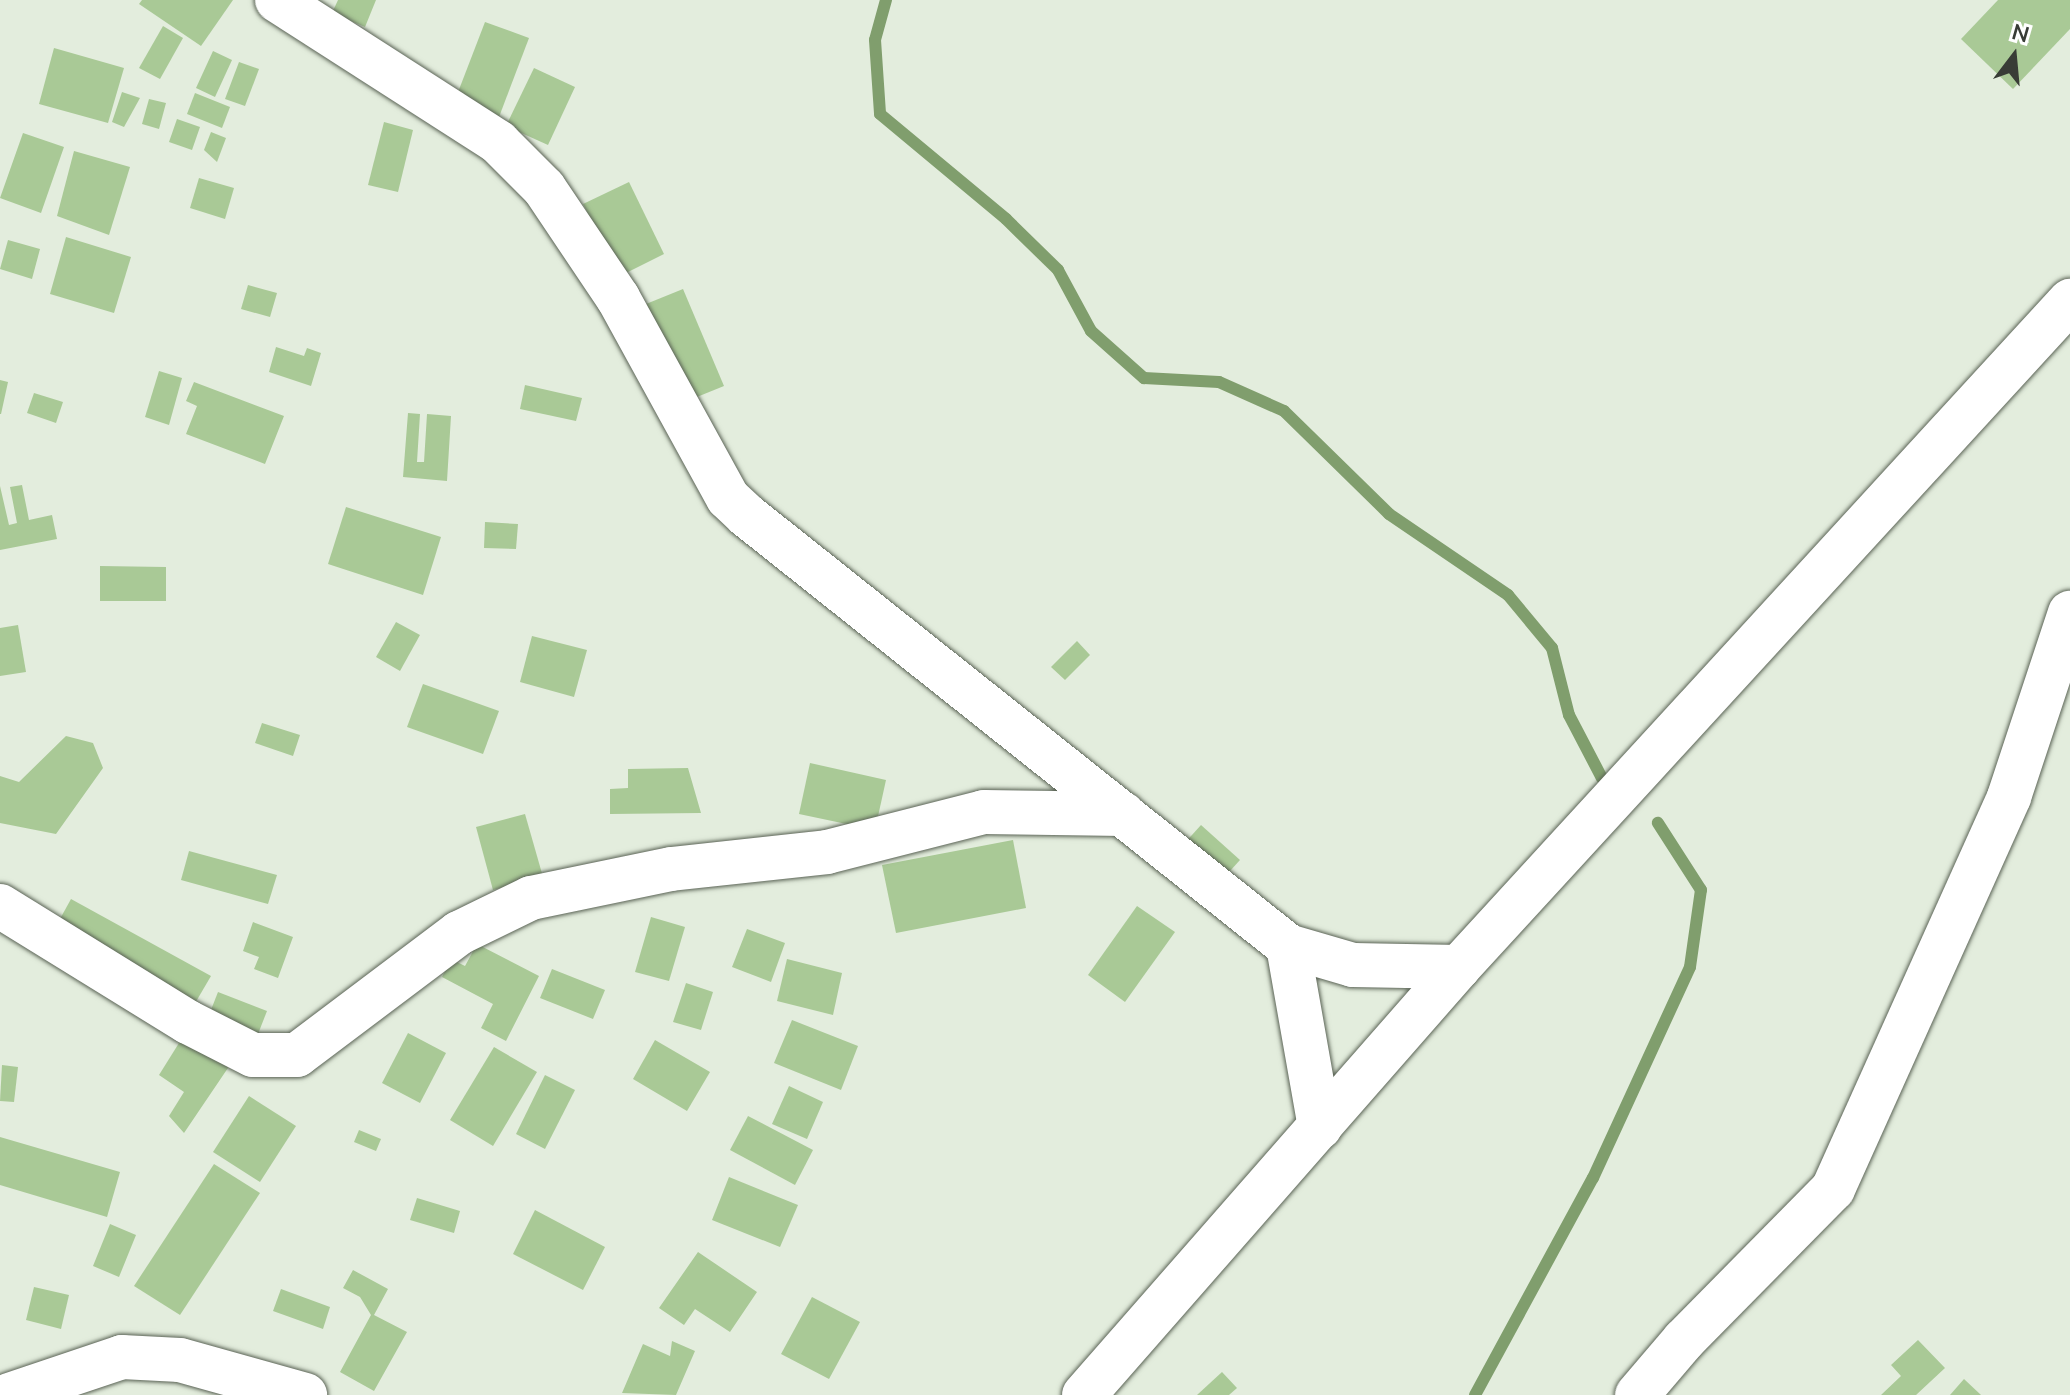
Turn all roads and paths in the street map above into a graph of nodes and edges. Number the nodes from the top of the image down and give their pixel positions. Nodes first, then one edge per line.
1 (277, 0) edge
2 (2070, 301) edge
3 (2070, 613) edge
4 (1123, 814) junction
5 (0, 906) edge
6 (1288, 946) junction
7 (1459, 967) junction
8 (1320, 1127) junction
9 (9, 1395) edge
10 (305, 1395) edge
11 (1084, 1395) edge
12 (1637, 1395) edge

1 - 4 street
2 - 7 street
3 - 12 street
4 - 5 street
4 - 6 street
6 - 7 street
6 - 8 street
7 - 8 street
8 - 11 street
9 - 10 street

